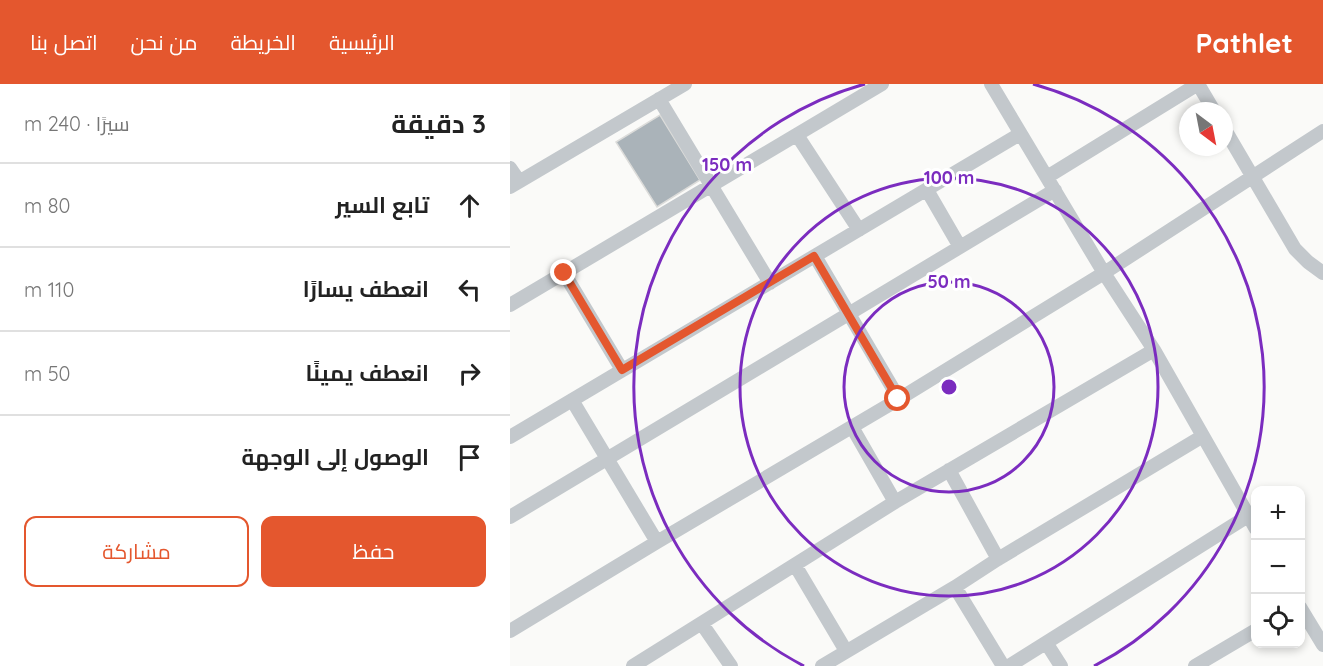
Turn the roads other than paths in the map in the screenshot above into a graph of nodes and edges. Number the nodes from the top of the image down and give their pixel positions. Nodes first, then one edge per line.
1 (685, 84) edge
2 (882, 84) edge
3 (991, 84) edge
4 (1191, 86) edge
5 (660, 99) junction
6 (1206, 102) edge
7 (1323, 131) edge
8 (1020, 134) junction
9 (797, 135) junction
10 (1233, 144) edge
11 (510, 168) edge
12 (1047, 177) junction
13 (1252, 177) junction
14 (514, 184) edge
15 (711, 185) junction
16 (927, 190) junction
17 (1055, 190) junction
18 (859, 230) junction
19 (960, 247) junction
20 (814, 256) junction
21 (564, 273) junction
22 (1104, 273) junction
23 (1323, 273) edge
24 (770, 283) junction
25 (510, 305) edge
26 (849, 314) junction
27 (1154, 350) junction
28 (622, 370) junction
29 (898, 399) junction
30 (572, 400) junction
31 (852, 427) junction
32 (1203, 436) junction
33 (510, 437) edge
34 (606, 459) junction
35 (949, 471) junction
36 (895, 502) junction
37 (1248, 516) junction
38 (510, 517) edge
39 (1251, 521) edge
40 (657, 542) junction
41 (999, 559) junction
42 (795, 565) junction
43 (956, 587) junction
44 (1305, 615) edge
45 (702, 624) junction
46 (510, 631) edge
47 (1251, 633) edge
48 (1047, 644) junction
49 (1323, 645) edge
50 (846, 651) junction
51 (633, 666) edge
52 (731, 666) edge
53 (822, 666) edge
54 (1003, 666) edge
55 (1010, 666) edge
56 (1061, 666) edge
57 (1195, 666) edge

1 - 5 street
2 - 9 street
3 - 8 street
4 - 6 street
4 - 12 street
5 - 14 street
5 - 15 street
7 - 13 street
8 - 12 street
8 - 16 street
9 - 15 street
9 - 18 street
10 - 13 street
11 - 14 street
12 - 17 street
13 - 22 street
13 - 23 street
15 - 21 street
15 - 24 street
16 - 18 street
16 - 19 street
17 - 19 street
17 - 22 street
18 - 20 street
19 - 26 street
20 - 24 street
20 - 26 street
21 - 25 street
21 - 28 street
22 - 27 street
22 - 29 street
24 - 28 street
26 - 29 street
26 - 34 street
27 - 32 street
27 - 35 street
28 - 30 street
29 - 31 street
30 - 33 street
30 - 34 street
31 - 36 street
31 - 40 street
32 - 37 street
32 - 41 street
34 - 38 street
34 - 40 street
35 - 36 street
35 - 41 street
36 - 42 street
37 - 39 street
37 - 48 street
40 - 46 street
41 - 43 street
42 - 45 street
42 - 50 street
43 - 50 street
43 - 54 street
44 - 49 street
45 - 51 street
45 - 52 street
47 - 57 street
48 - 55 street
48 - 56 street
50 - 53 street

